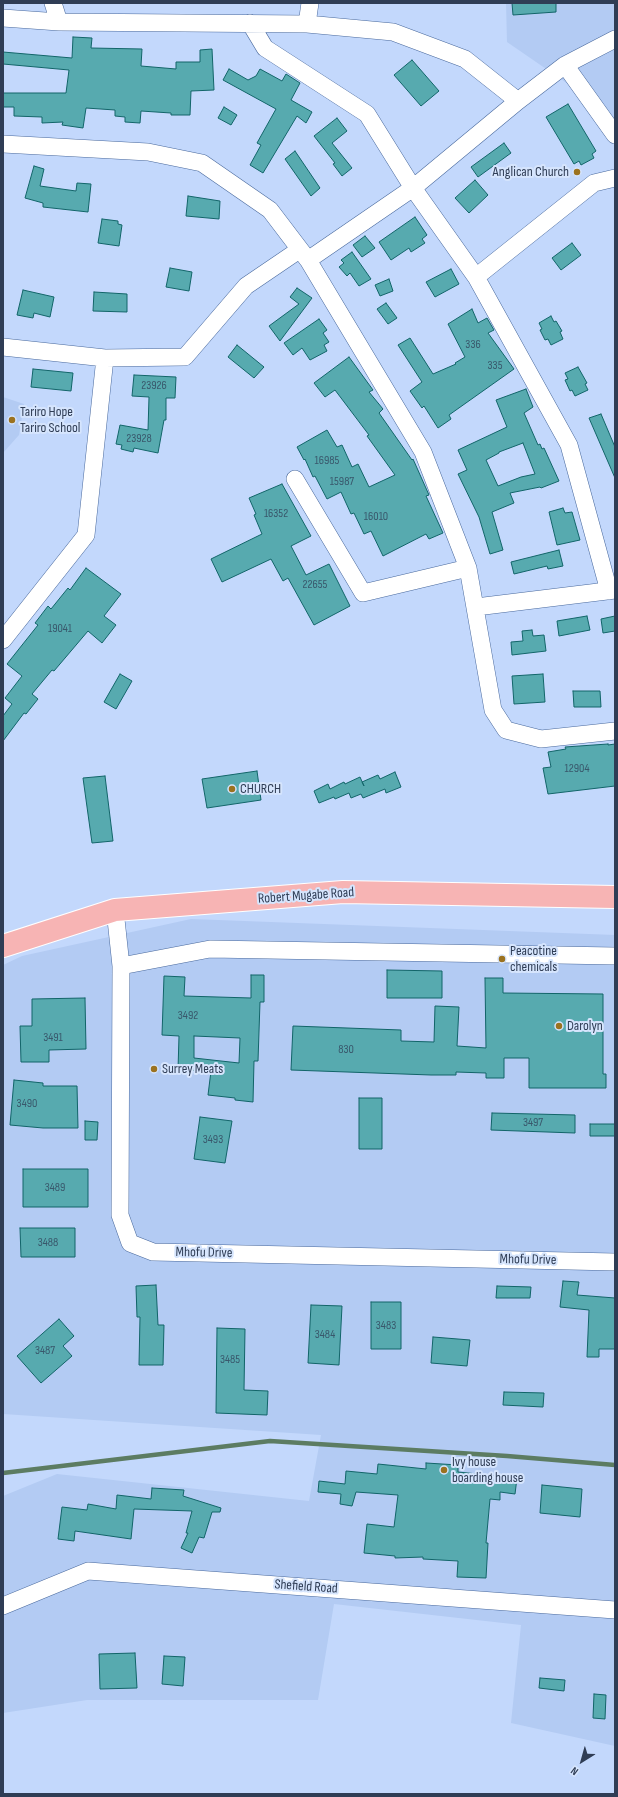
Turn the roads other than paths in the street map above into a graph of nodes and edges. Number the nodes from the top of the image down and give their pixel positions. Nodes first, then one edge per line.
1 (53, 3) edge
2 (310, 3) edge
3 (3, 18) edge
4 (59, 22) junction
5 (250, 23) junction
6 (307, 24) junction
7 (615, 39) edge
8 (565, 65) junction
9 (518, 101) junction
10 (615, 135) edge
11 (3, 144) edge
12 (615, 178) edge
13 (413, 188) junction
14 (304, 255) junction
15 (476, 277) junction
16 (3, 347) edge
17 (106, 358) junction
18 (295, 479) dead end
19 (468, 568) junction
20 (612, 591) edge
21 (476, 607) junction
22 (3, 640) edge
23 (615, 731) edge
24 (615, 897) edge
25 (115, 910) junction
26 (3, 946) edge
27 (615, 956) edge
28 (121, 966) junction
29 (615, 1262) edge
30 (3, 1606) edge
31 (615, 1610) edge

1 - 4 street
2 - 6 street
3 - 4 street
4 - 5 street
5 - 6 street
5 - 13 street
6 - 9 street
7 - 8 street
8 - 9 street
8 - 10 street
9 - 13 street
11 - 14 street
12 - 15 street
13 - 14 street
13 - 15 street
14 - 17 street
14 - 19 street
15 - 20 street
16 - 17 street
17 - 22 street
18 - 19 street
19 - 21 street
20 - 21 street
21 - 23 street
24 - 25 main road, Robert Mugabe Road
25 - 26 main road, Robert Mugabe Road
25 - 28 street, Mhofu Drive
27 - 28 street
28 - 29 street, Mhofu Drive
30 - 31 street, Shefield Road

